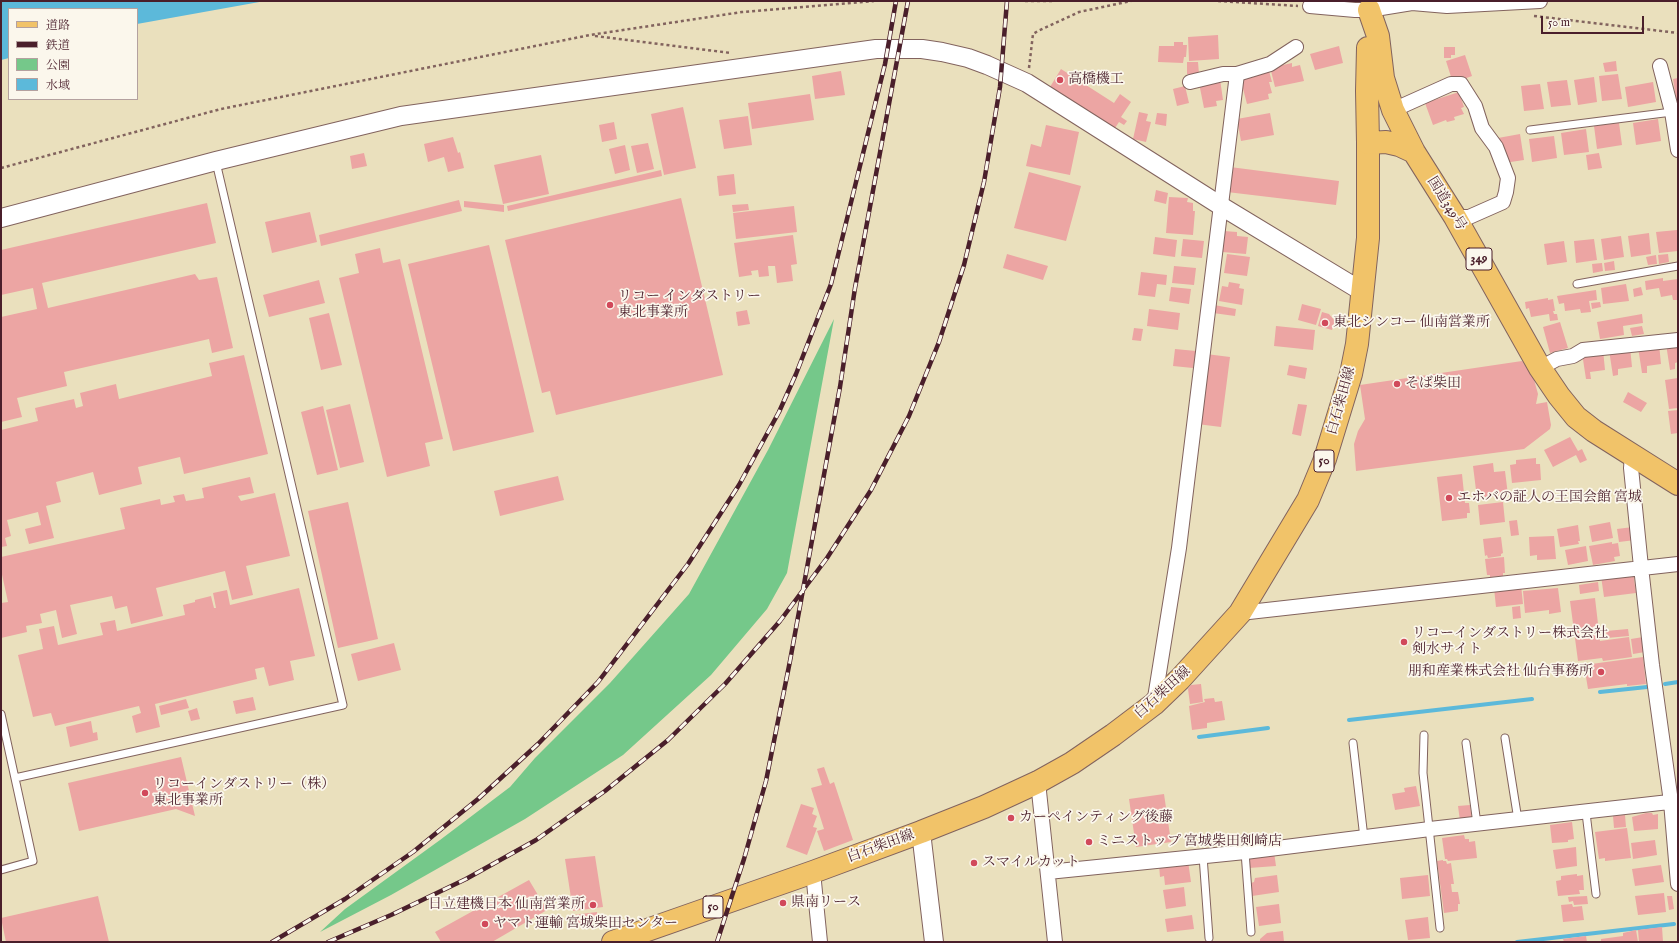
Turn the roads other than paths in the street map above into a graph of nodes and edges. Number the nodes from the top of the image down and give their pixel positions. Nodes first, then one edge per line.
1 (1540, 1) edge
2 (1369, 5) edge
3 (1310, 6) road end
4 (1296, 47) dead end
5 (1660, 66) dead end
6 (1237, 74) junction
7 (1190, 82) dead end
8 (1393, 110) junction
9 (1672, 112) junction
10 (1530, 130) dead end
11 (1368, 143) junction
12 (1678, 150) edge
13 (1414, 152) junction
14 (216, 161) junction
15 (1221, 206) junction
16 (1455, 217) junction
17 (1, 218) edge
18 (1678, 266) edge
19 (1577, 284) dead end
20 (1363, 292) junction
21 (1678, 340) edge
22 (1540, 368) junction
23 (1632, 455) junction
24 (1678, 484) edge
25 (1678, 564) edge
26 (1641, 567) junction
27 (1240, 613) junction
28 (1154, 704) junction
29 (1, 714) edge
30 (1424, 735) dead end
31 (1505, 738) dead end
32 (1353, 743) dead end
33 (1466, 743) dead end
34 (15, 778) junction
35 (1038, 782) junction
36 (1674, 802) edge
37 (1586, 813) junction
38 (1518, 820) junction
39 (1477, 824) junction
40 (1430, 829) junction
41 (921, 832) junction
42 (1364, 838) junction
43 (1244, 852) junction
44 (1203, 856) junction
45 (1, 870) edge
46 (813, 872) junction
47 (1048, 872) junction
48 (1678, 883) edge
49 (1596, 894) dead end
50 (1440, 928) dead end
51 (1252, 932) dead end
52 (1209, 938) dead end
53 (613, 942) edge
54 (820, 942) edge
55 (934, 942) edge
56 (1054, 942) edge

1 - 2 street
2 - 3 street
2 - 8 main road, 349
2 - 11 main road
4 - 6 street
5 - 9 street
6 - 7 street
6 - 15 street
8 - 13 main road, 349
8 - 16 street
9 - 10 lane
9 - 12 street
11 - 13 main road
11 - 20 main road, 白石柴田線 / 50
13 - 16 main road, 国道349号 / 349
14 - 15 street
14 - 17 street
14 - 34 lane
15 - 20 street
15 - 28 street
16 - 22 main road, 国道349号 / 349
18 - 19 lane
20 - 27 main road, 白石柴田線 / 50
21 - 22 street
22 - 23 main road, 国道349号 / 349
23 - 24 main road, 国道349号 / 349
23 - 26 street
25 - 26 street
26 - 27 street
26 - 36 street
27 - 28 main road, 白石柴田線 / 50
28 - 35 main road, 白石柴田線 / 50
29 - 34 lane
30 - 40 lane
31 - 38 lane
32 - 42 lane
33 - 39 lane
34 - 45 lane
35 - 41 main road, 白石柴田線 / 50
35 - 47 street
36 - 37 street
36 - 48 street
37 - 38 street
37 - 49 lane
38 - 39 street
39 - 40 street
40 - 42 street
40 - 50 lane
41 - 46 main road, 白石柴田線 / 50
41 - 55 street
42 - 43 street
43 - 44 street
43 - 51 lane
44 - 47 street
44 - 52 lane
46 - 53 main road, 白石柴田線 / 50
46 - 54 street
47 - 56 street

